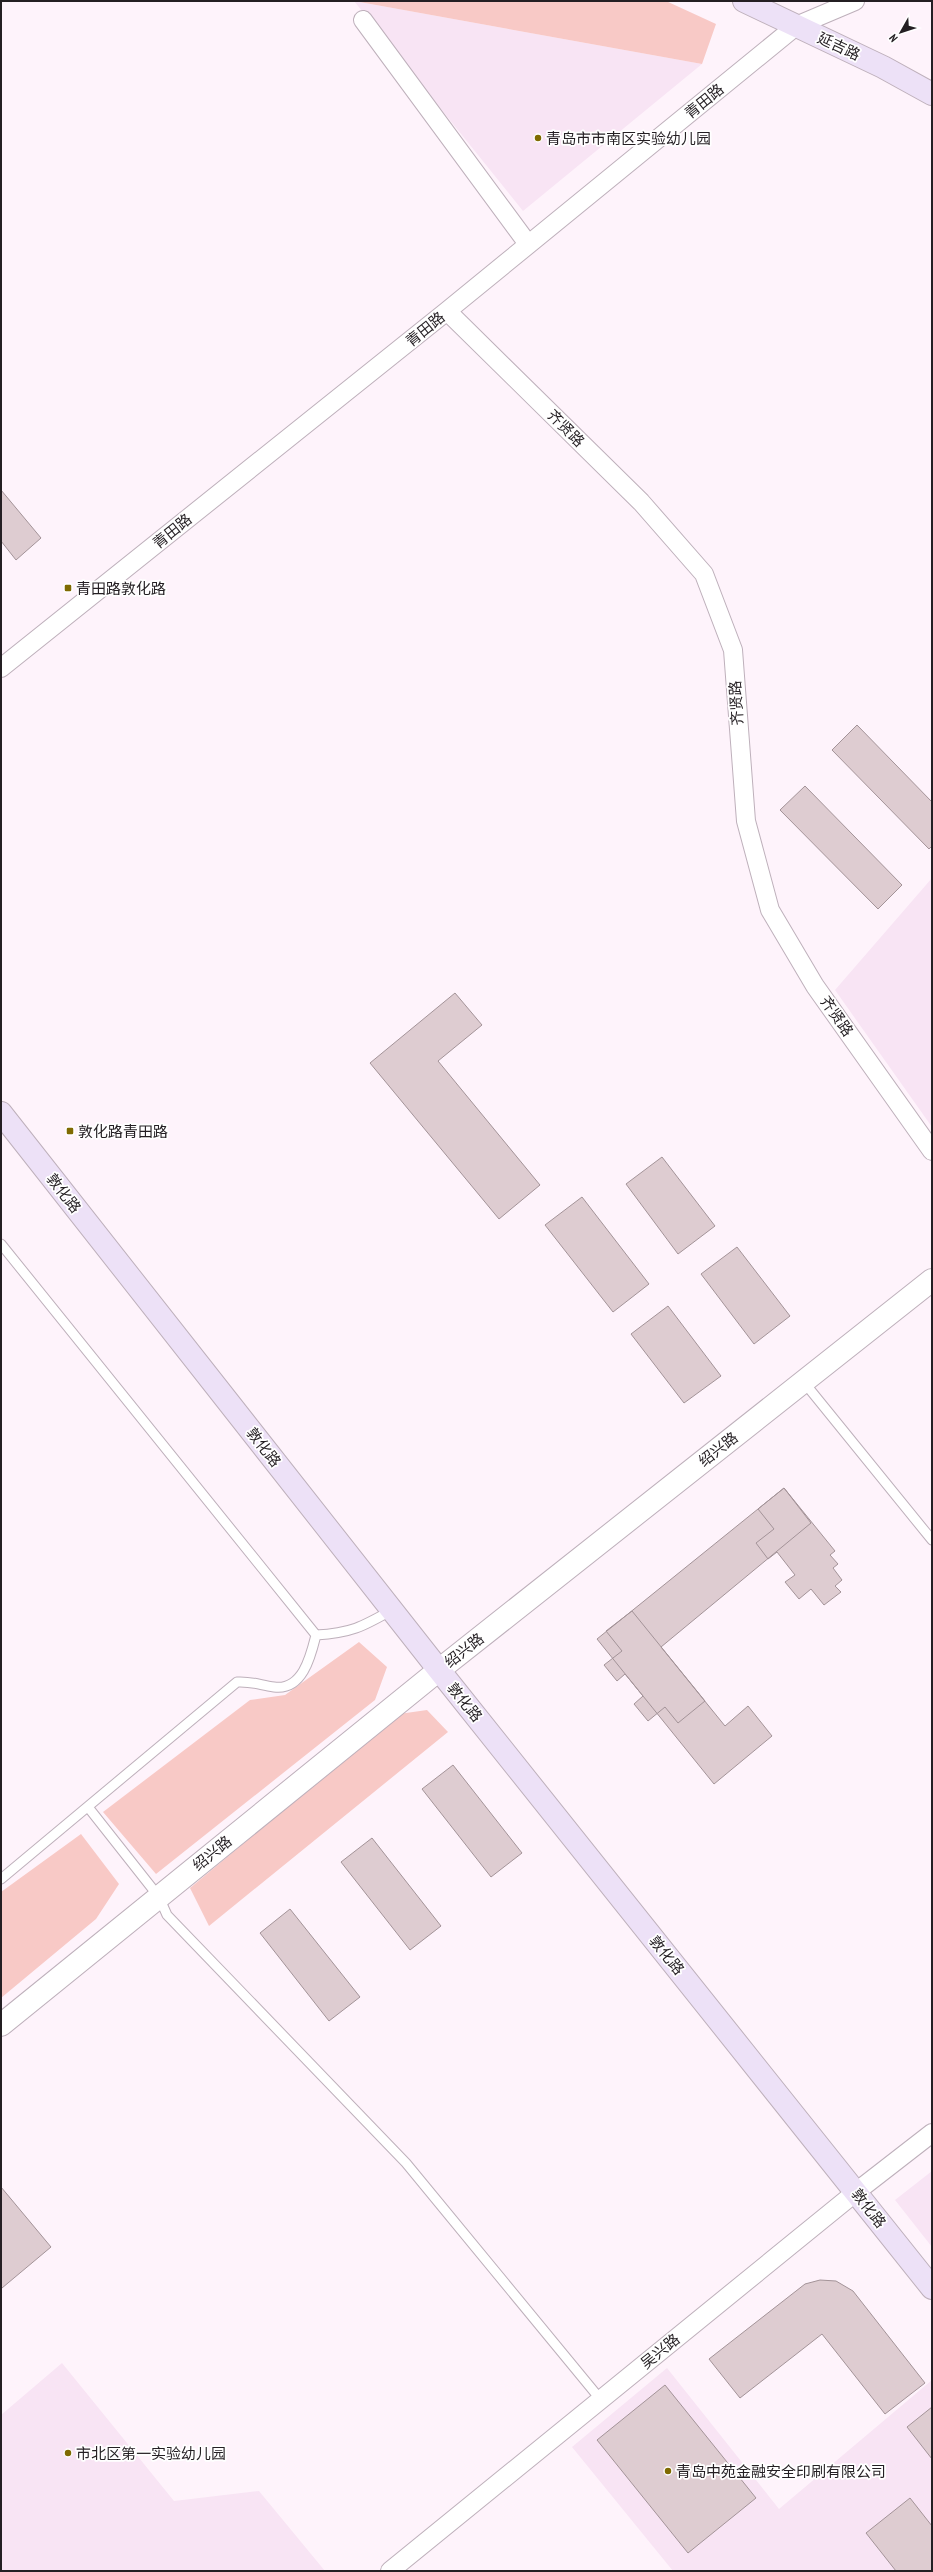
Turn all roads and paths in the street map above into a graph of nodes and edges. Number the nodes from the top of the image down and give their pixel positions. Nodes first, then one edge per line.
1 (744, 1) edge
2 (855, 1) edge
3 (363, 20) dead end
4 (796, 26) junction
5 (932, 94) edge
6 (528, 244) junction
7 (447, 311) junction
8 (1, 668) edge
9 (1, 1112) edge
10 (932, 1151) edge
11 (1, 1244) edge
12 (932, 1280) edge
13 (803, 1381) junction
14 (932, 1540) edge
15 (392, 1610) junction
16 (316, 1635) junction
17 (439, 1670) junction
18 (88, 1807) junction
19 (1, 1879) edge
20 (159, 1897) junction
21 (1, 2025) edge
22 (932, 2133) edge
23 (856, 2192) junction
24 (932, 2288) edge
25 (601, 2400) junction
26 (390, 2571) edge

1 - 4 main road, 延吉路
2 - 4 street, 青田路
3 - 6 street
4 - 5 main road, 延吉路
4 - 6 street, 青田路
6 - 7 street, 青田路
7 - 8 street, 青田路
7 - 10 street, 齐贤路
9 - 15 main road, 敦化路
11 - 16 lane
12 - 13 street, 绍兴路
13 - 14 lane
13 - 17 street, 绍兴路
15 - 16 lane
15 - 17 main road, 敦化路
16 - 18 lane
17 - 20 street, 绍兴路
17 - 23 main road, 敦化路
18 - 19 lane
18 - 20 lane
20 - 21 street, 绍兴路
20 - 25 lane
22 - 23 street, 吴兴路
23 - 24 main road, 敦化路
23 - 25 street, 吴兴路
25 - 26 street, 吴兴路

